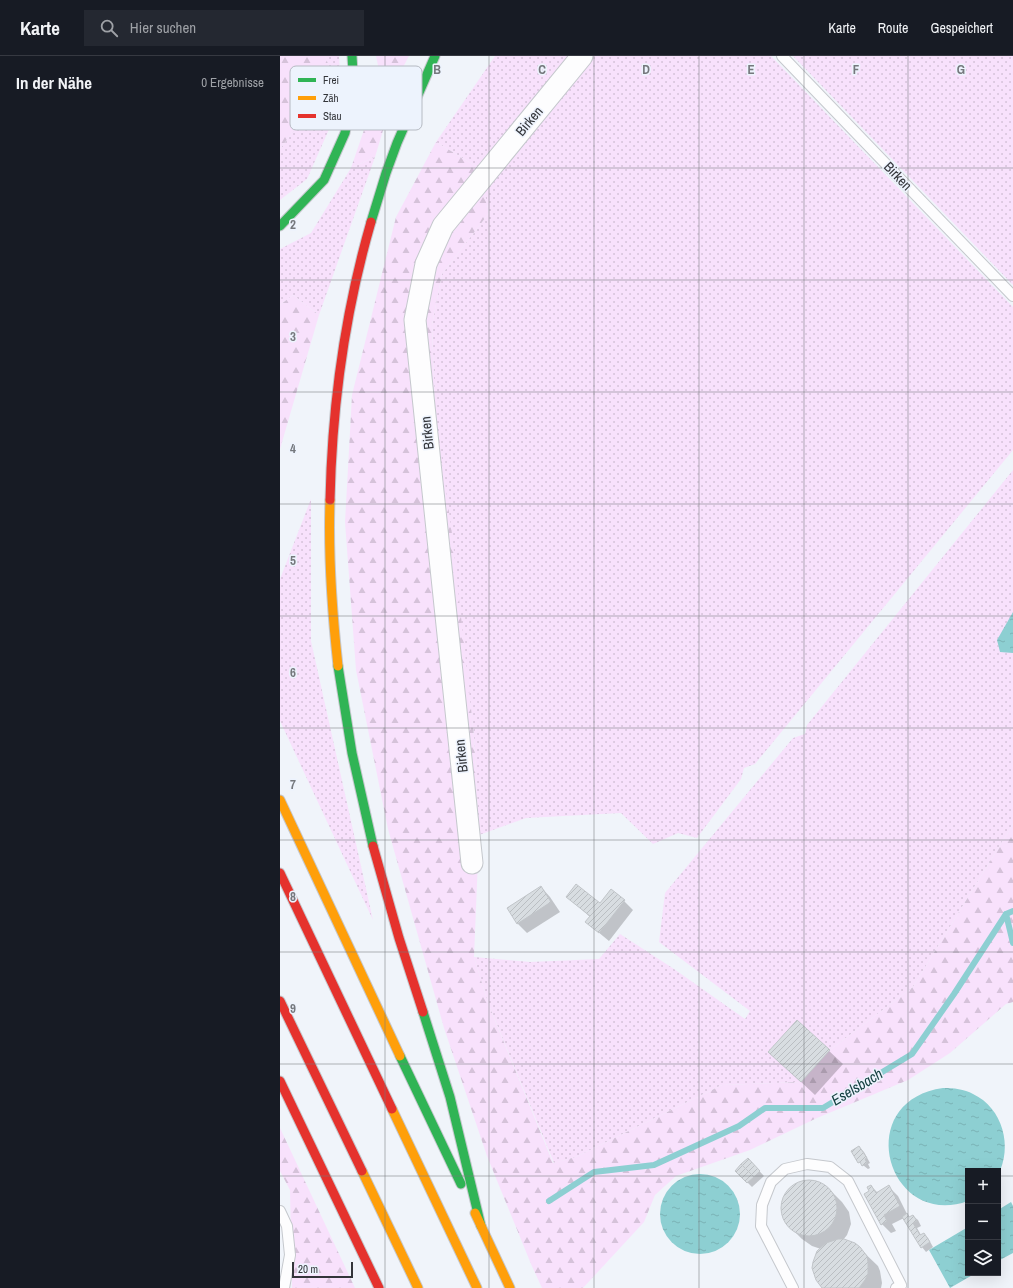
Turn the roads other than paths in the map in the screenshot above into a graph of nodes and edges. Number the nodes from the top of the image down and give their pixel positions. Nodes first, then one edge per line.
1 (352, 56) edge
2 (435, 56) edge
3 (582, 56) edge
4 (782, 56) edge
5 (353, 66) edge
6 (422, 85) edge
7 (346, 130) edge
8 (403, 130) edge
9 (280, 226) edge
10 (1013, 296) edge
11 (280, 800) edge
12 (472, 863) dead end
13 (280, 873) edge
14 (280, 1001) edge
15 (280, 1080) edge
16 (280, 1211) edge
17 (481, 1226) junction
18 (284, 1288) edge
19 (379, 1288) edge
20 (418, 1288) edge
21 (477, 1288) edge
22 (510, 1288) edge
23 (793, 1288) edge
24 (896, 1288) edge

1 - 5 highway
2 - 6 highway
3 - 12 street, Birken
4 - 10 lane, Birken
7 - 9 highway
8 - 17 highway
11 - 17 highway
13 - 21 highway
14 - 20 highway
15 - 19 highway
16 - 18 lane
17 - 22 highway
23 - 24 lane

